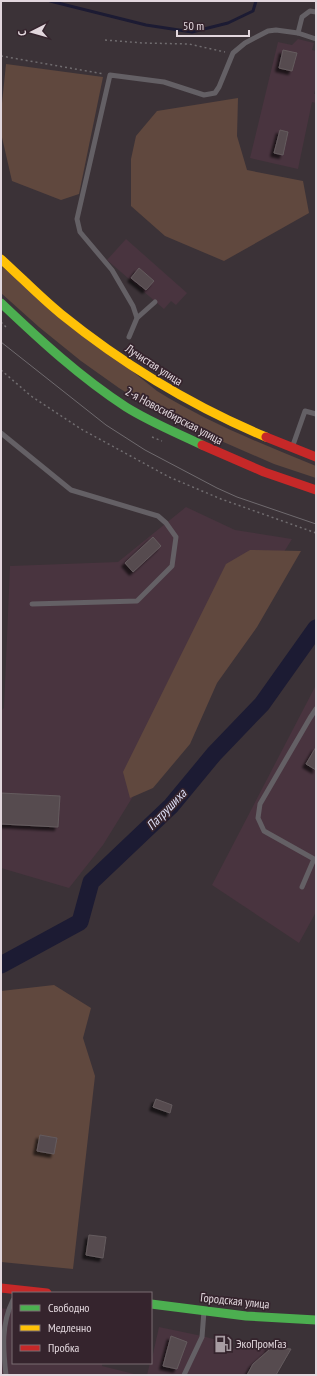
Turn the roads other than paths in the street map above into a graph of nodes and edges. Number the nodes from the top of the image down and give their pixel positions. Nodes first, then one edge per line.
1 (316, 12) edge
2 (298, 34) junction
3 (316, 39) edge
4 (1, 258) edge
5 (155, 302) dead end
6 (1, 303) edge
7 (137, 318) junction
8 (129, 337) dead end
9 (316, 414) edge
10 (1, 433) edge
11 (292, 448) junction
12 (316, 457) edge
13 (316, 490) edge
14 (32, 604) dead end
15 (316, 709) edge
16 (315, 857) edge
17 (302, 887) dead end
18 (1, 1288) edge
19 (17, 1291) edge
20 (32, 1292) edge
21 (12, 1302) edge
22 (152, 1304) edge
23 (204, 1310) junction
24 (316, 1320) edge
25 (2, 1339) edge
26 (6, 1375) edge
27 (184, 1375) edge

1 - 2 lane
2 - 3 lane
2 - 7 lane
4 - 11 main road, Лучистая улица
5 - 7 lane
6 - 13 main road, 2-я Новосибирская улица
7 - 8 lane
9 - 11 lane
10 - 14 lane
11 - 12 main road, Лучистая улица
15 - 16 lane
16 - 17 lane
18 - 19 main road
19 - 20 main road
21 - 25 lane
22 - 23 main road, Городская улица
23 - 24 main road, Городская улица
23 - 27 lane
25 - 26 lane

